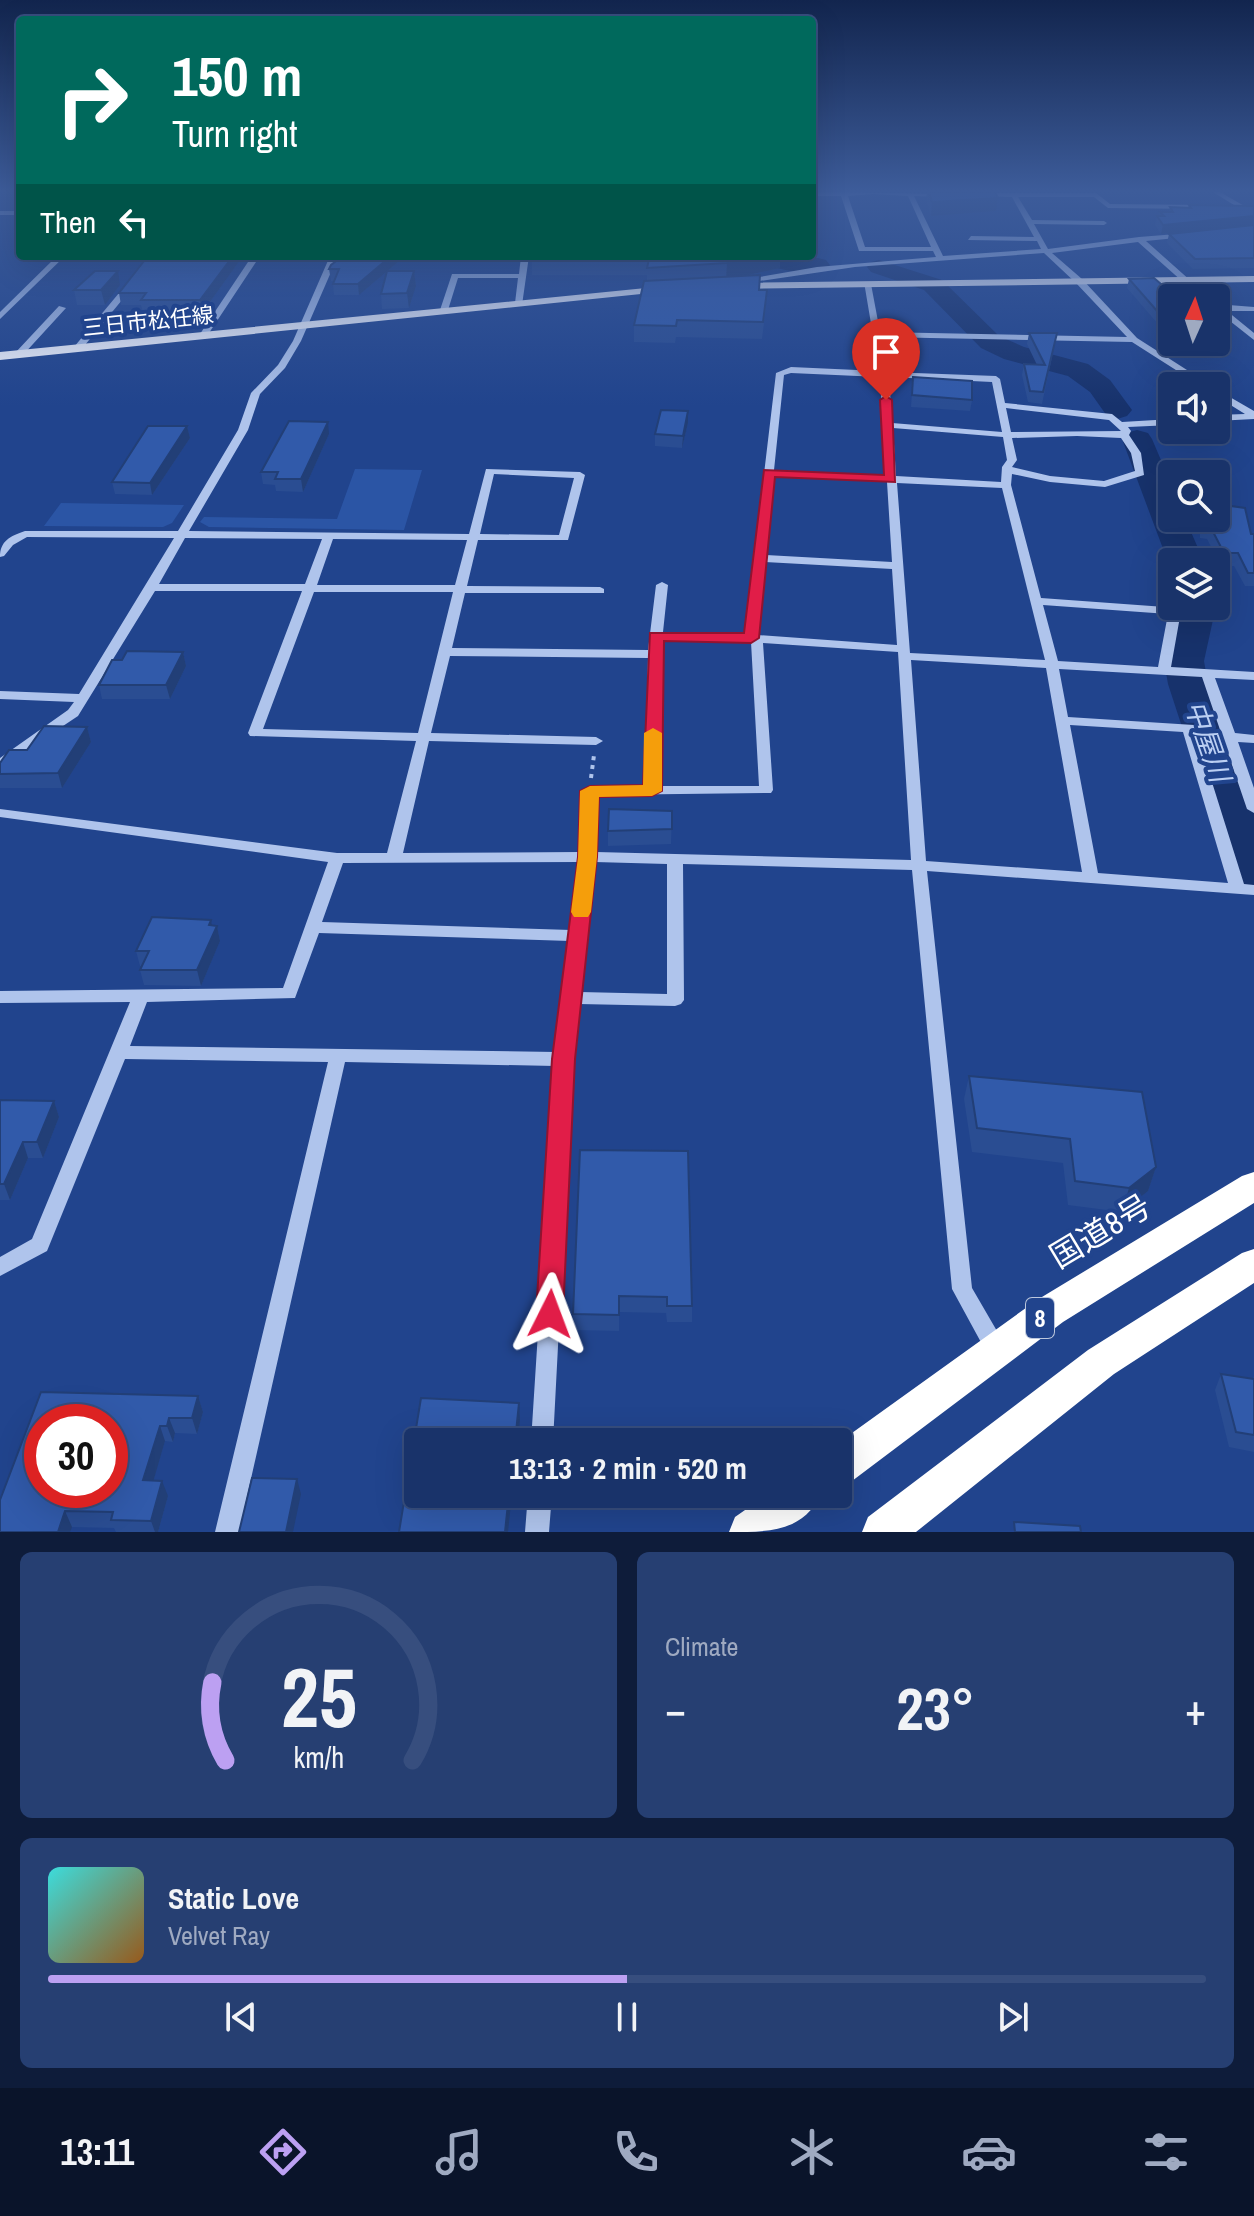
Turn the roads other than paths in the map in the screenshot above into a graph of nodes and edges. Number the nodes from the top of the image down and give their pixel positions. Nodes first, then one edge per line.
1 (54, 263) edge
2 (251, 263) edge
3 (331, 263) edge
4 (524, 263) edge
5 (858, 263) edge
6 (1060, 263) edge
7 (1166, 263) edge
8 (522, 276) junction
9 (135, 279) edge
10 (1254, 279) edge
11 (1184, 280) junction
12 (1079, 281) junction
13 (867, 284) junction
14 (1189, 284) edge
15 (725, 286) joint
16 (682, 288) edge
17 (519, 303) junction
18 (62, 308) dead end
19 (1230, 308) edge
20 (1254, 309) edge
21 (444, 310) junction
22 (0, 317) edge
23 (1230, 318) edge
24 (306, 324) junction
25 (878, 334) junction
26 (202, 337) junction
27 (1254, 337) edge
28 (1134, 340) junction
29 (77, 349) junction
30 (19, 354) junction
31 (0, 356) edge
32 (1185, 372) edge
33 (884, 374) junction
34 (1230, 400) edge
35 (1002, 405) junction
36 (1254, 415) edge
37 (1230, 417) edge
38 (1158, 424) edge
39 (887, 425) junction
40 (1122, 430) junction
41 (1008, 435) junction
42 (1007, 467) junction
43 (768, 473) junction
44 (890, 480) junction
45 (1006, 485) junction
46 (179, 534) junction
47 (329, 536) junction
48 (472, 537) junction
49 (0, 554) edge
50 (758, 558) junction
51 (898, 566) junction
52 (662, 585) dead end
53 (150, 587) junction
54 (308, 588) junction
55 (460, 589) junction
56 (600, 591) dead end
57 (1036, 601) junction
58 (656, 636) junction
59 (754, 639) junction
60 (444, 652) junction
61 (905, 653) junction
62 (654, 654) junction
63 (1052, 664) junction
64 (1170, 670) junction
65 (1202, 673) junction
66 (1254, 676) edge
67 (0, 695) edge
68 (83, 698) junction
69 (1063, 721) junction
70 (423, 737) junction
71 (1229, 737) junction
72 (1254, 739) edge
73 (596, 741) road end
74 (0, 764) edge
75 (652, 791) junction
76 (1254, 809) edge
77 (0, 813) edge
78 (394, 857) junction
79 (588, 857) junction
80 (337, 858) junction
81 (675, 860) junction
82 (919, 865) junction
83 (1091, 878) junction
84 (1246, 889) edge
85 (313, 927) junction
86 (578, 936) junction
87 (142, 994) junction
88 (0, 997) edge
89 (571, 998) junction
90 (118, 1052) junction
91 (338, 1056) junction
92 (564, 1059) junction
93 (1254, 1186) edge
94 (1254, 1264) edge
95 (0, 1267) edge
96 (997, 1350) junction
97 (543, 1428) edge
98 (852, 1457) edge
99 (539, 1508) edge
100 (782, 1508) edge
101 (227, 1532) edge
102 (537, 1532) edge
103 (750, 1532) edge
104 (883, 1532) edge

1 - 22 street
2 - 26 street
3 - 24 street
4 - 8 street
5 - 15 street
6 - 12 street
7 - 11 street
8 - 17 street
8 - 21 street
9 - 29 street
10 - 11 main road
11 - 12 main road
11 - 14 street
12 - 13 main road
12 - 28 street
13 - 15 main road
13 - 25 street
16 - 17 main road, 三日市松任線
17 - 21 main road, 三日市松任線
18 - 30 street
19 - 20 street
21 - 24 main road, 三日市松任線
23 - 27 street
24 - 26 main road, 三日市松任線
24 - 46 street
25 - 28 street
25 - 33 street
26 - 29 main road, 三日市松任線
28 - 32 street
29 - 30 main road, 三日市松任線
30 - 31 main road, 三日市松任線
33 - 35 street
33 - 39 street
33 - 43 street
34 - 36 street
35 - 40 street
35 - 41 street
36 - 37 street
38 - 40 street
39 - 41 street
39 - 44 street
40 - 41 street
40 - 42 street
41 - 42 street
42 - 45 street
43 - 44 street
43 - 50 street
44 - 45 street
44 - 51 street
45 - 57 street
46 - 47 street
46 - 49 street
46 - 53 street
47 - 48 street
47 - 54 street
48 - 48 street
48 - 55 street
50 - 51 street
50 - 59 street
51 - 61 street
52 - 58 street
53 - 54 street
53 - 68 street
54 - 55 street
54 - 70 street
55 - 56 street
55 - 60 street
57 - 63 street
57 - 64 street
58 - 59 street
58 - 62 street
59 - 61 street
59 - 75 street
60 - 62 street
60 - 70 street
61 - 63 street
61 - 82 street
62 - 75 street
63 - 64 street
63 - 69 street
64 - 65 street
65 - 66 street
65 - 71 street
67 - 68 street
68 - 74 street
69 - 83 street
69 - 84 street
70 - 73 street
70 - 78 street
71 - 72 street
71 - 76 street
75 - 79 street
77 - 80 street
78 - 79 street
78 - 80 street
79 - 81 street
79 - 86 street
80 - 85 street
81 - 82 street
81 - 89 street
82 - 83 street
82 - 96 street
83 - 84 street
85 - 86 street
85 - 87 street
86 - 89 street
87 - 88 street
87 - 90 street
89 - 92 street
90 - 91 street
90 - 95 street
91 - 92 street
91 - 101 street
92 - 97 street
93 - 96 highway, 国道8号 / 8
94 - 104 highway
96 - 98 highway, 国道8号 / 8
99 - 102 street
100 - 103 highway

